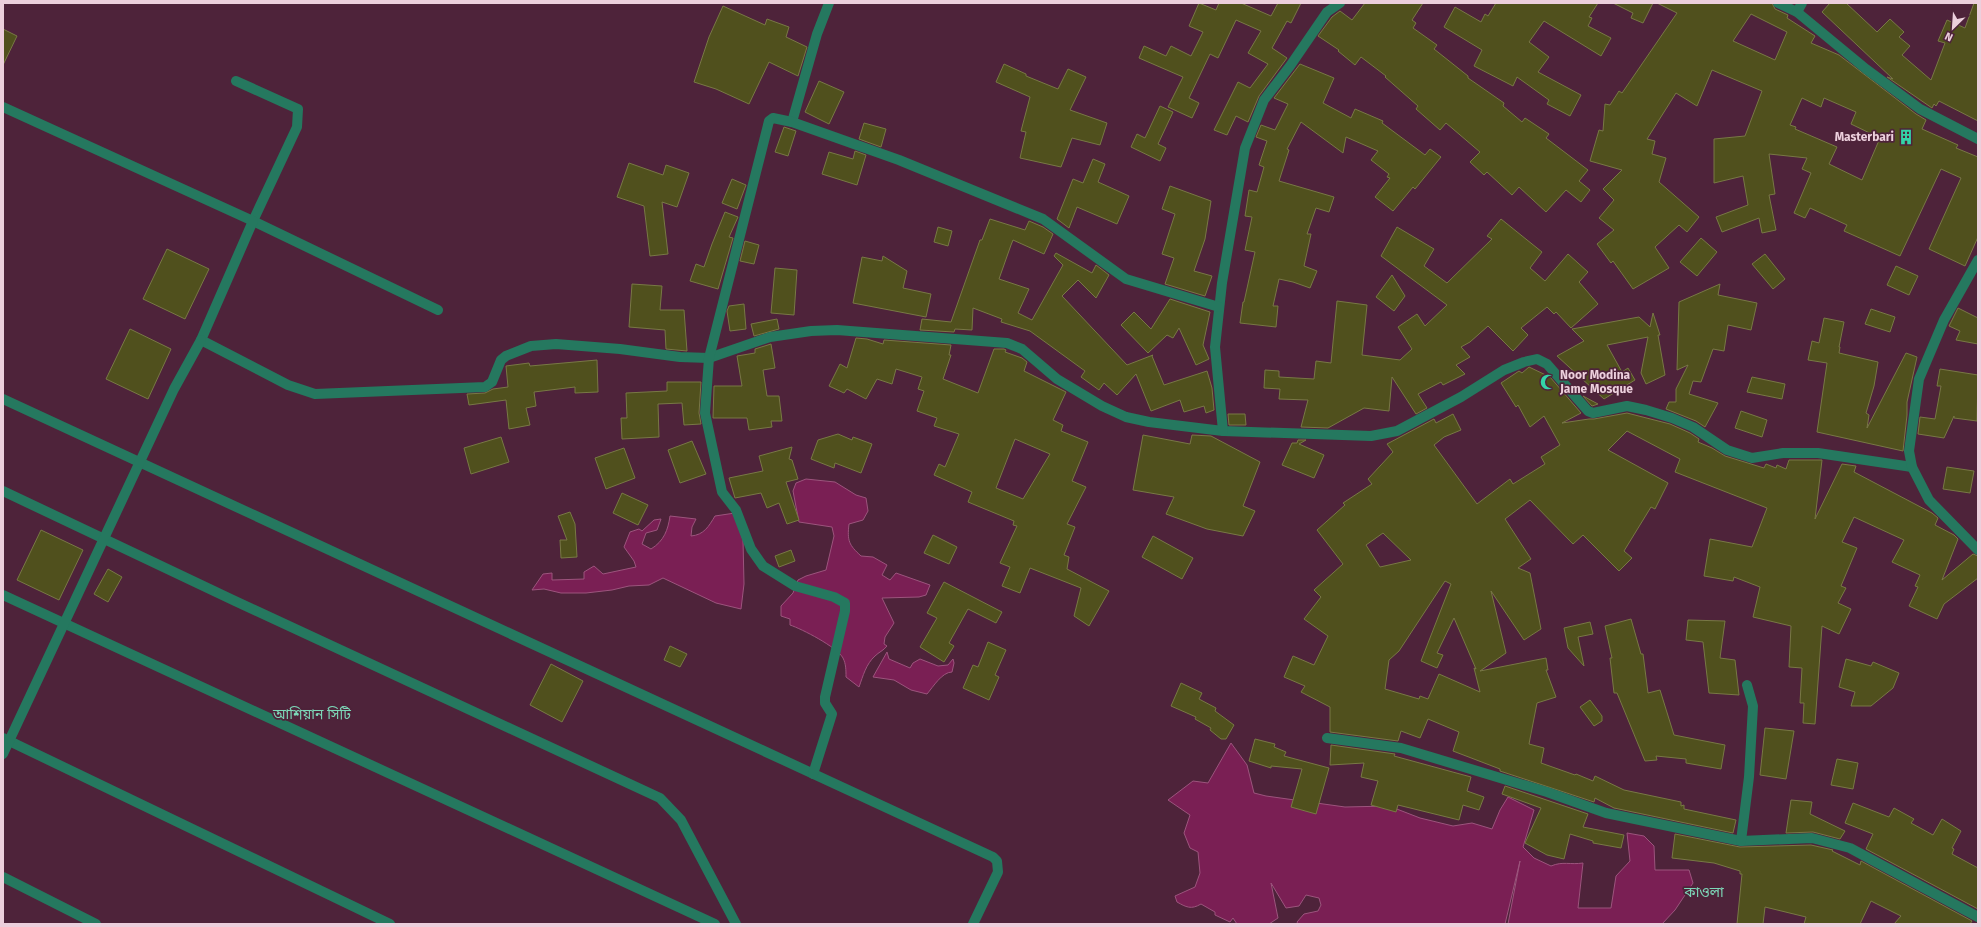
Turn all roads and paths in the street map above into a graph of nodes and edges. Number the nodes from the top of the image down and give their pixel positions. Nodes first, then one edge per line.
1 (829, 3) edge
2 (1340, 3) edge
3 (1778, 3) edge
4 (1799, 8) edge
5 (236, 81) dead end
6 (3, 107) edge
7 (792, 122) junction
8 (1978, 139) edge
9 (253, 222) junction
10 (1978, 260) edge
11 (1218, 307) junction
12 (438, 310) dead end
13 (201, 340) junction
14 (709, 358) junction
15 (3, 399) edge
16 (1223, 431) junction
17 (140, 462) junction
18 (1912, 467) junction
19 (3, 491) edge
20 (105, 538) junction
21 (1978, 550) edge
22 (3, 595) edge
23 (64, 622) junction
24 (1747, 685) dead end
25 (1327, 738) dead end
26 (7, 740) edge
27 (3, 754) edge
28 (814, 774) junction
29 (1741, 841) junction
30 (3, 876) edge
31 (1978, 917) edge
32 (96, 924) edge
33 (390, 924) edge
34 (715, 924) edge
35 (736, 924) edge
36 (973, 924) edge

1 - 7 street
2 - 11 street
3 - 4 street
4 - 8 street
5 - 9 street
6 - 9 street
7 - 11 street
7 - 14 street
9 - 12 street
9 - 13 street
10 - 18 street
11 - 16 street
13 - 14 street
13 - 17 street
14 - 16 street
14 - 28 street
15 - 17 street
16 - 18 street
17 - 20 street
17 - 28 street
18 - 21 street
19 - 20 street
20 - 23 street
20 - 35 street
22 - 23 street
23 - 26 street
23 - 34 street
24 - 29 street
25 - 29 street
26 - 27 street
26 - 33 street
28 - 36 street
29 - 31 street
30 - 32 street

